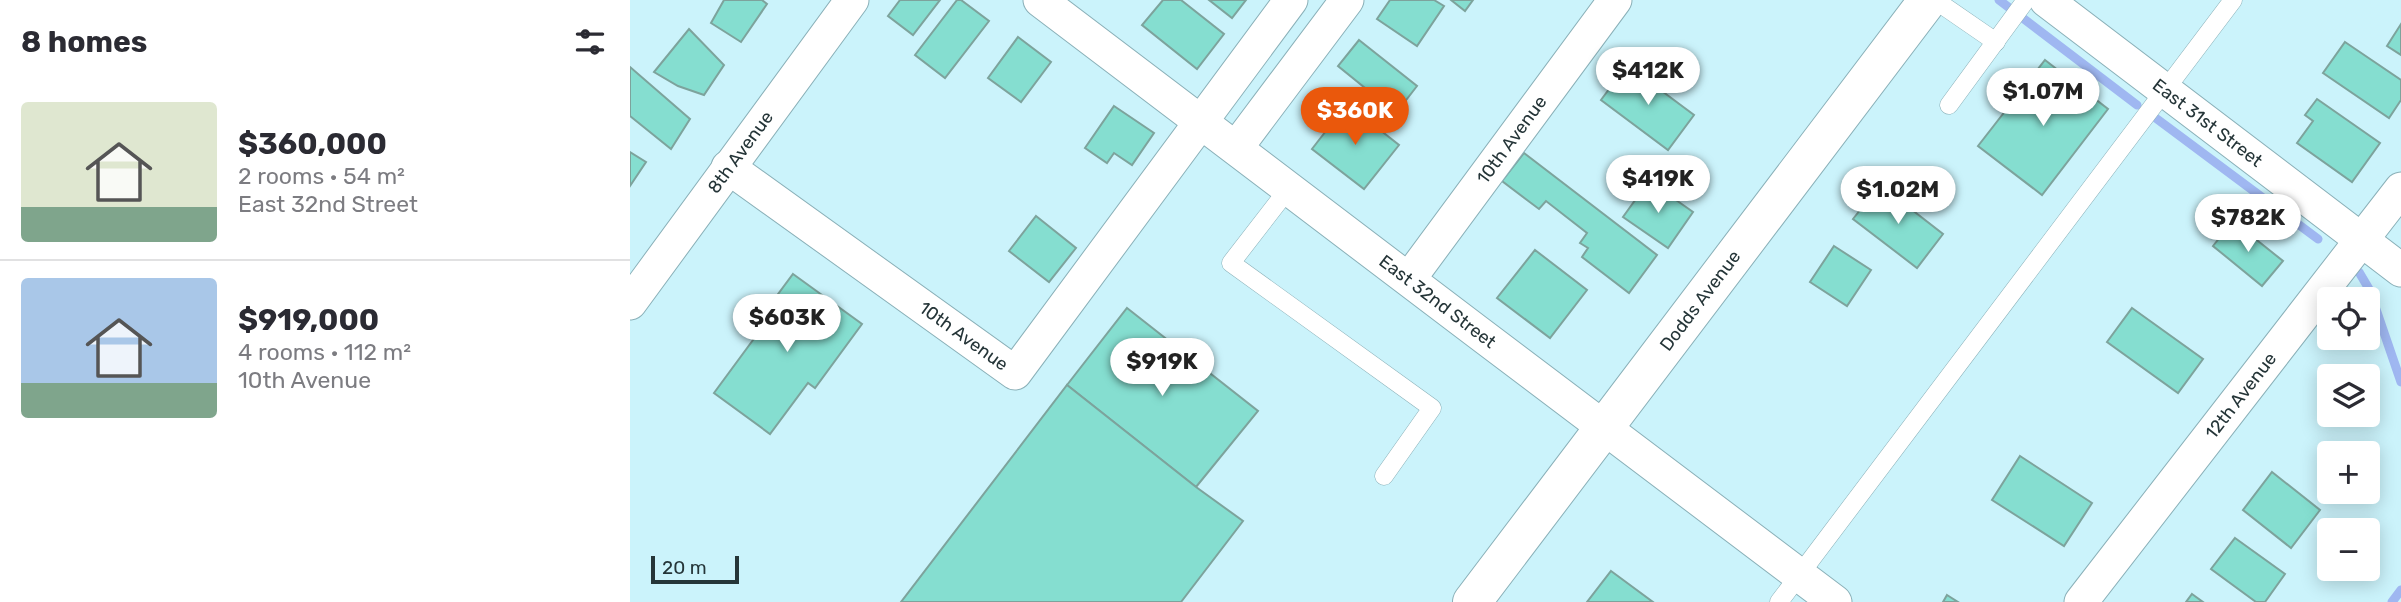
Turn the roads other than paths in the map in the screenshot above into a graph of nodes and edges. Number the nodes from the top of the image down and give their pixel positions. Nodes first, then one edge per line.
1 (852, 0) edge
2 (1040, 0) edge
3 (1291, 0) edge
4 (1347, 0) edge
5 (1615, 0) edge
6 (1928, 0) edge
7 (1935, 0) edge
8 (2026, 0) edge
9 (2046, 0) edge
10 (2233, 0) edge
11 (1996, 42) junction
12 (2165, 90) junction
13 (1949, 106) dead end
14 (1202, 122) junction
15 (1236, 148) junction
16 (728, 167) junction
17 (1289, 188) junction
18 (2401, 189) edge
19 (2361, 241) junction
20 (2401, 270) edge
21 (1409, 279) junction
22 (630, 303) edge
23 (1604, 430) junction
24 (1384, 476) dead end
25 (1799, 575) junction
26 (1472, 602) edge
27 (1779, 602) edge
28 (1835, 602) edge
29 (2081, 602) edge

1 - 16 street, 8th Avenue
2 - 14 street, East 32nd Street
3 - 14 street
4 - 15 street
5 - 21 street, 10th Avenue
6 - 23 street, Dodds Avenue
7 - 11 lane
8 - 11 lane
9 - 12 street, East 31st Street
10 - 12 lane
11 - 13 lane
12 - 19 street, East 31st Street
12 - 25 lane
14 - 15 street, East 32nd Street
14 - 16 street, 10th Avenue
15 - 17 street, East 32nd Street
16 - 22 street, 8th Avenue
17 - 21 street, East 32nd Street
17 - 24 lane
18 - 19 street, 12th Avenue
19 - 20 street, East 31st Street
19 - 29 street, 12th Avenue
21 - 23 street, East 32nd Street
23 - 25 street, East 32nd Street
23 - 26 street, Dodds Avenue
25 - 27 lane
25 - 28 street, East 32nd Street

